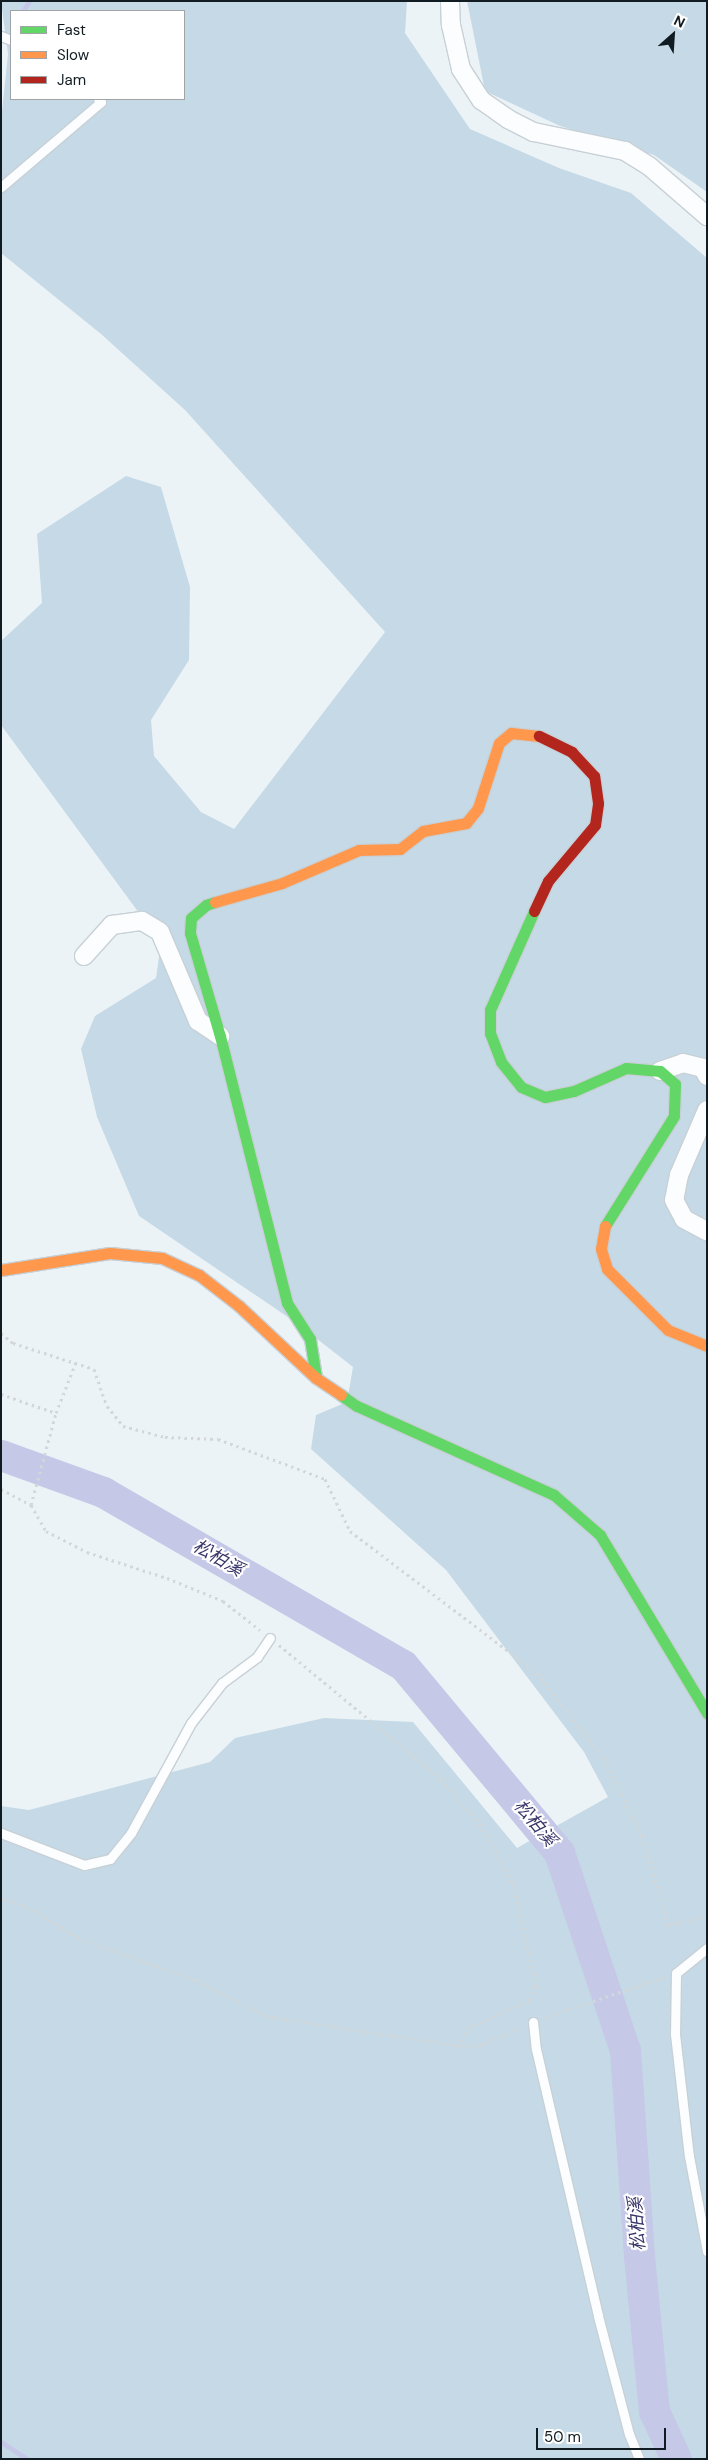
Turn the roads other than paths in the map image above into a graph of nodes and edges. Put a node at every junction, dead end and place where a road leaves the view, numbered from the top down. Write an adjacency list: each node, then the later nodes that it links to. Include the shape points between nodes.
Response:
1 (450, 1): 4 (street, via 451,26 460,69 481,100 534,132 625,151 649,166)
2 (99, 100): 3 (lane, via 101,102)
3 (1, 187)
4 (707, 216)
5 (84, 956): 6 (street, via 112,925 142,921 160,932 198,1021)
6 (220, 1036): 7 (street, via 190,933 191,918 206,905 282,883 360,850 400,849 423,831 466,823 478,808 499,743 511,732 539,736 572,752 594,776 598,803 595,825 548,881 490,1010 490,1033 501,1062 521,1088 545,1097 574,1091 626,1068); 13 (street, via 287,1303 310,1339)
7 (660, 1070): 8 (street, via 683,1063 703,1068); 12 (street, via 674,1084 674,1116 604,1228 600,1249 607,1269 668,1330)
8 (707, 1076)
9 (707, 1110): 10 (street, via 679,1175 674,1200 684,1219)
10 (707, 1231)
11 (1, 1270): 13 (street, via 110,1253 162,1258 206,1280)
12 (707, 1346)
13 (316, 1378): 15 (street, via 357,1406 554,1495 600,1535)
14 (270, 1638): 16 (lane, via 257,1657 222,1683 191,1723 131,1833 110,1860 84,1865)
15 (707, 1713)
16 (1, 1833)
17 (707, 1948): 19 (lane, via 676,1973 675,2034 689,2156)
18 (533, 2022): 20 (lane, via 536,2049 598,2316 629,2434)
19 (707, 2251)
20 (639, 2459)

